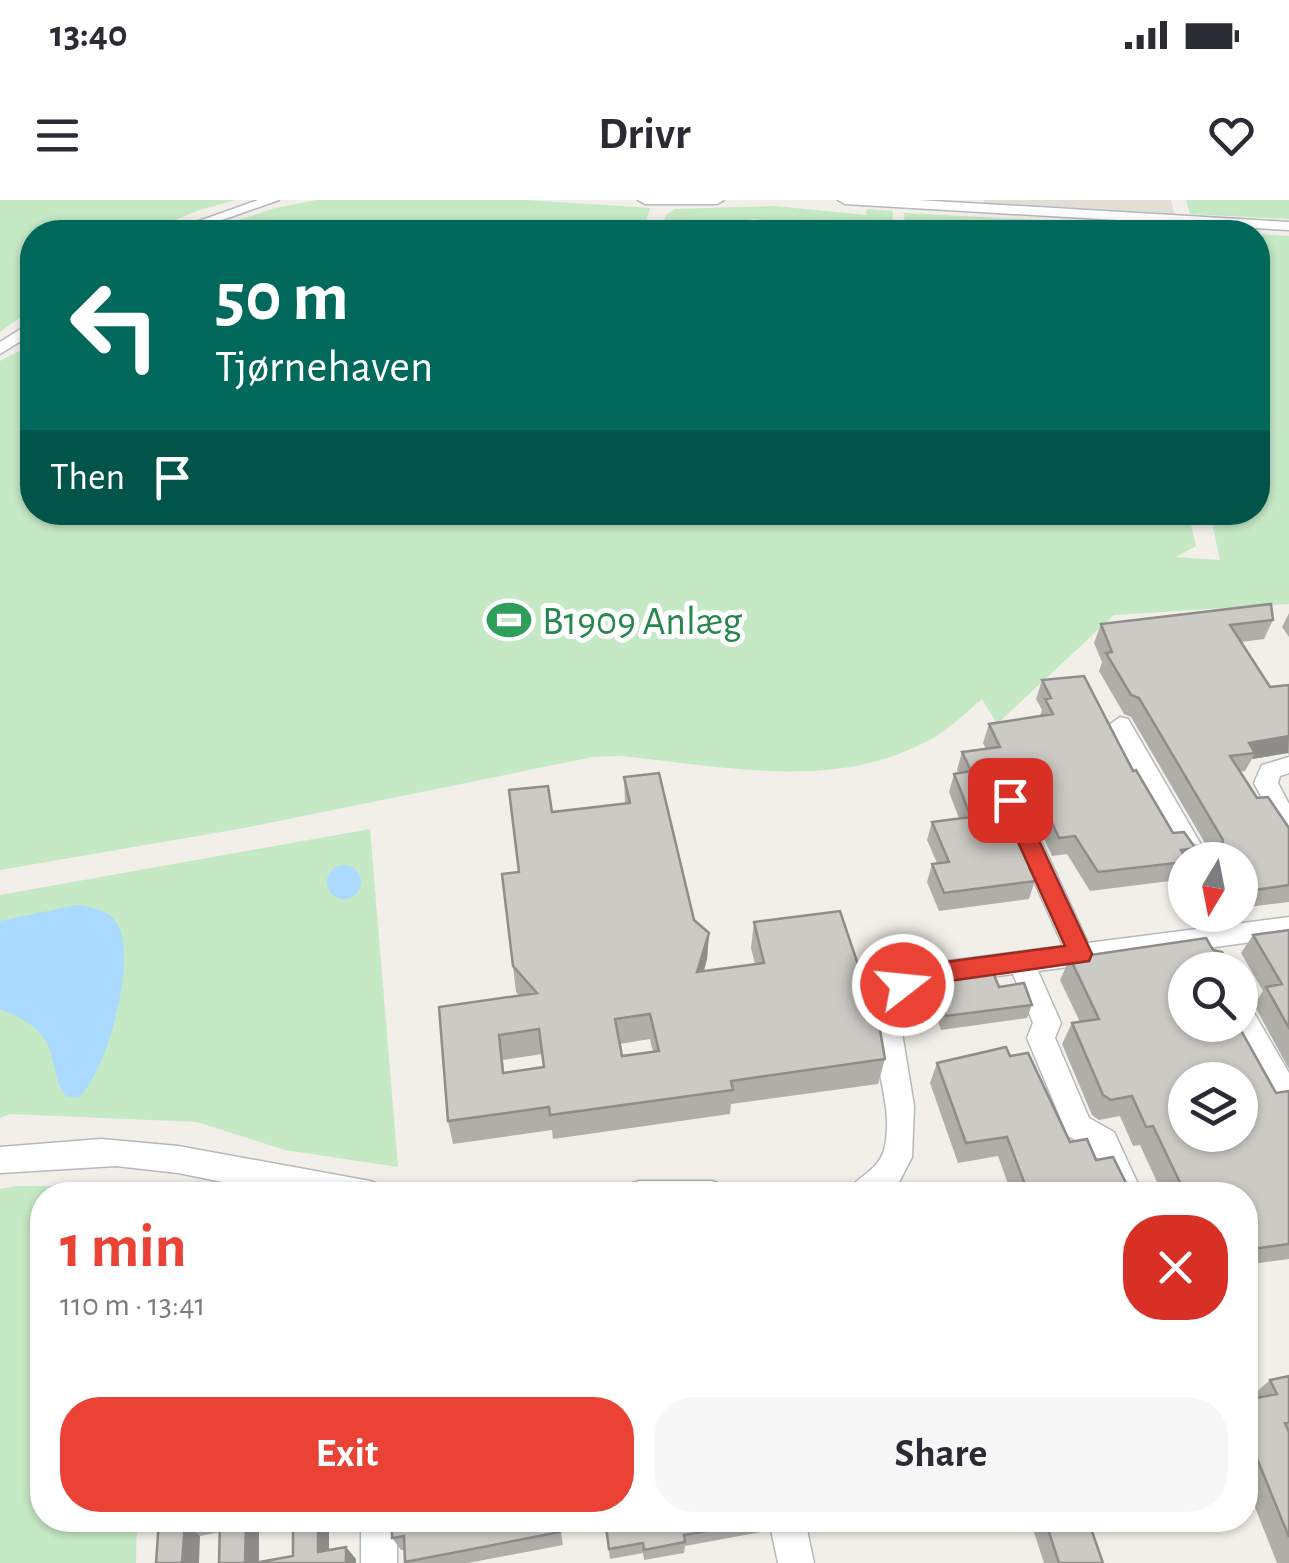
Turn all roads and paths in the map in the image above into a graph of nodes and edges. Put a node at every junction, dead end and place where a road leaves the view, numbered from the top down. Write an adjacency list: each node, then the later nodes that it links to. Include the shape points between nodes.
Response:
1 (272, 200): 7 (street)
2 (645, 200): 3 (street)
3 (717, 200)
4 (844, 200): 6 (street)
5 (1175, 200): 9 (street)
6 (974, 204): 8 (street)
7 (211, 220)
8 (1096, 220)
9 (1181, 220)
10 (1120, 724): 14 (street)
11 (1289, 765): 13 (street, via 1270,771 1266,783)
12 (1010, 800): 20 (street)
13 (1289, 826)
14 (1188, 842)
15 (1258, 925): 16 (street)
16 (1289, 927)
17 (1214, 932): 18 (street)
18 (1198, 938): 19 (street); 20 (street)
19 (1206, 952)
20 (1080, 954): 21 (street)
21 (1020, 962): 26 (street, via 916,976 890,1003 900,1142); 27 (street, via 1048,1024 1041,1038 1078,1127 1104,1141)
22 (1255, 1042): 23 (street, via 1275,1080)
23 (1289, 1085)
24 (0, 1160): 25 (street, via 119,1153)
25 (273, 1182)
26 (879, 1182)
27 (1122, 1182)
28 (379, 1532): 30 (street)
29 (790, 1532): 31 (street)
30 (380, 1563)
31 (796, 1563)

